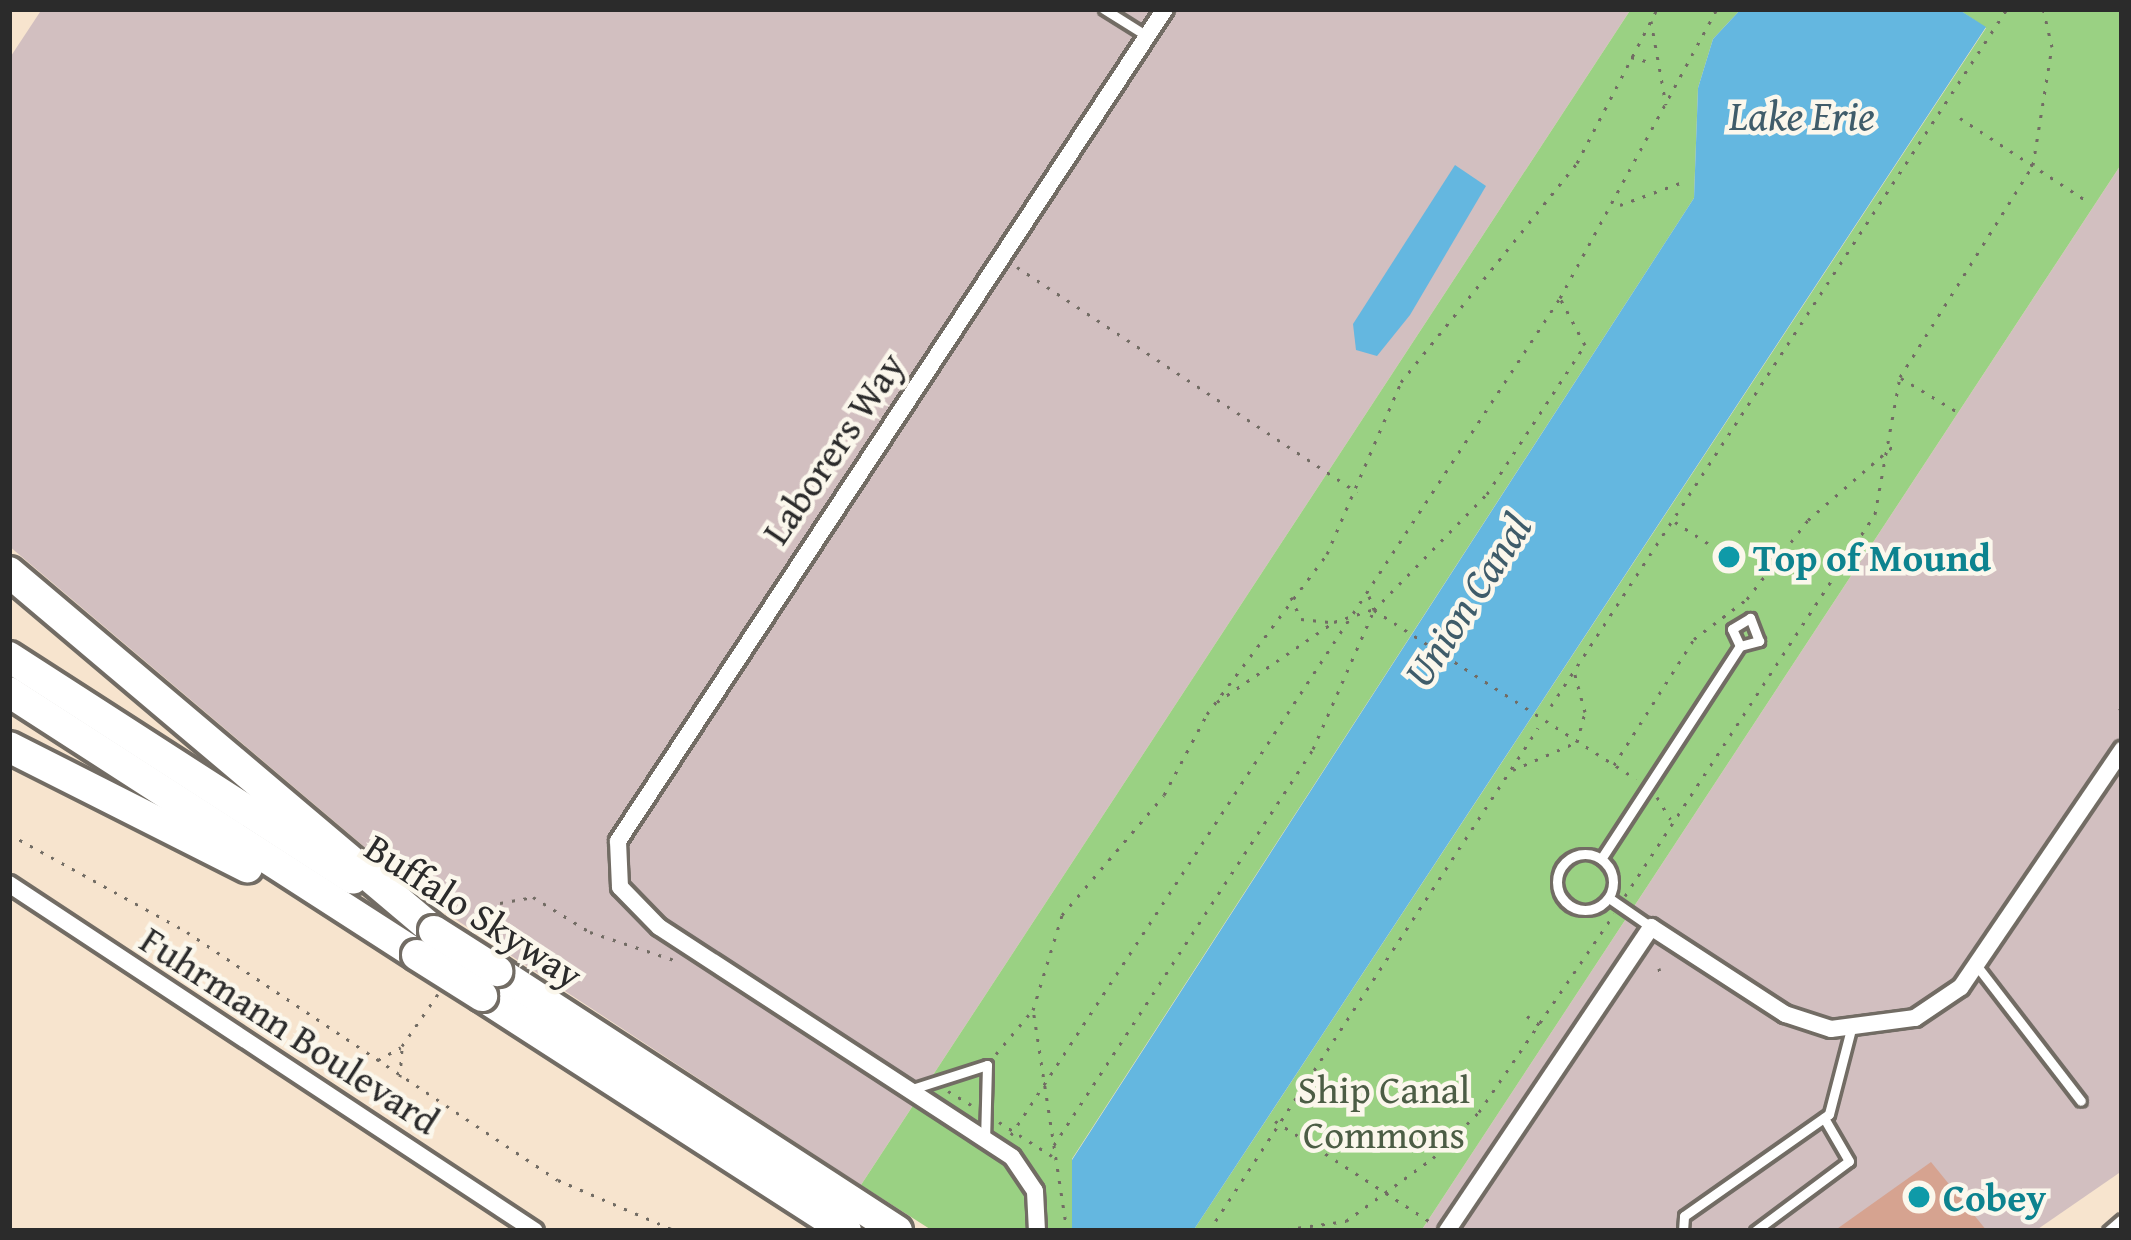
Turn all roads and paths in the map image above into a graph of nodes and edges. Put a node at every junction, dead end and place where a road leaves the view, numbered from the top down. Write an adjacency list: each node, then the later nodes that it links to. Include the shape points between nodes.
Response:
1 (1104, 9): 7 (lane)
2 (1165, 9): 7 (street, Laborers Way)
3 (1657, 9): 6 (path)
4 (1717, 9): 10 (path)
5 (2007, 9): 21 (path)
6 (1652, 20): 8 (path); 9 (path)
7 (1148, 36): 66 (street, Laborers Way, via 623,824 620,887 659,926)
8 (1631, 57): 9 (path); 20 (path, via 1577,164 1400,382)
9 (1651, 63): 10 (path)
10 (1667, 107): 14 (path)
11 (1960, 118): 13 (path)
12 (1680, 183): 14 (path)
13 (2087, 201)
14 (1618, 206): 16 (path)
15 (1017, 267): 20 (path)
16 (1560, 298): 24 (path); 26 (path, via 1585,345 1487,494)
17 (1900, 377): 18 (path)
18 (1956, 411)
19 (1894, 445): 39 (path, via 1808,520 1747,599 1694,639)
20 (1359, 494): 25 (path)
21 (1673, 520): 22 (path); 31 (path)
22 (1729, 557)
23 (9, 572): 51 (highway)
24 (1368, 592): 26 (path); 27 (path)
25 (1291, 593): 28 (path, via 1301,619); 33 (path)
26 (1374, 610): 27 (path); 36 (path); 73 (path, via 1312,749)
27 (1352, 616): 28 (path); 67 (path)
28 (1334, 622): 33 (path)
29 (1740, 646): 41 (lane)
30 (9, 656): 51 (highway, Buffalo Skyway)
31 (1574, 672): 34 (path); 36 (path, via 1585,712)
32 (9, 692): 51 (highway, Buffalo Skyway)
33 (1213, 705): 56 (path, via 1164,795 1062,915)
34 (1551, 706)
35 (1538, 728): 40 (path)
36 (1577, 742): 39 (path); 40 (path)
37 (9, 747): 51 (highway)
38 (2122, 750): 52 (street)
39 (1614, 765): 41 (path)
40 (1510, 771): 70 (path)
41 (1646, 788): 42 (path); 44 (lane)
42 (1671, 821)
43 (9, 834): 64 (path, via 188,932)
44 (1601, 859): 46 (lane); 47 (lane, via 1561,867 1558,893)
45 (9, 884): 77 (street, Fuhrmann Boulevard)
46 (1609, 898): 47 (lane); 49 (lane)
47 (1570, 907): 48 (lane)
48 (1562, 919)
49 (1651, 927): 59 (street, via 1785,1014); 85 (street)
50 (476, 939): 53 (path, via 500,903 533,897)
51 (426, 943): 55 (highway, Buffalo Skyway, bridge)
52 (1977, 965): 59 (street, via 1916,1018); 68 (lane)
53 (699, 974)
54 (451, 975): 62 (path)
55 (489, 984): 79 (highway, Buffalo Skyway); 80 (highway, Buffalo Skyway)
56 (1033, 1010): 60 (path); 61 (path)
57 (1527, 1016): 58 (path)
58 (1540, 1025)
59 (1851, 1029): 69 (lane)
60 (1018, 1030): 61 (path); 63 (path)
61 (1034, 1040): 67 (path)
62 (402, 1046): 64 (path); 65 (path)
63 (992, 1057)
64 (378, 1060): 65 (path)
65 (400, 1077): 78 (path, via 558,1180)
66 (909, 1090): 72 (street); 72 (lane, via 987,1065)
67 (1041, 1090): 71 (path); 73 (path)
68 (2080, 1101)
69 (1824, 1118): 86 (lane, via 1684,1216); 87 (lane, via 1849,1161)
70 (1275, 1121): 76 (path); 83 (path)
71 (1014, 1132)
72 (985, 1139): 81 (street, via 1029,1177)
73 (1053, 1147): 82 (path)
74 (2122, 1219): 88 (lane)
75 (1346, 1221): 84 (path)
76 (1429, 1221)
77 (535, 1231)
78 (676, 1231)
79 (846, 1231)
80 (897, 1231)
81 (1037, 1231)
82 (1067, 1231)
83 (1209, 1231)
84 (1346, 1231)
85 (1447, 1231)
86 (1683, 1231)
87 (1755, 1231)
88 (2108, 1231)

